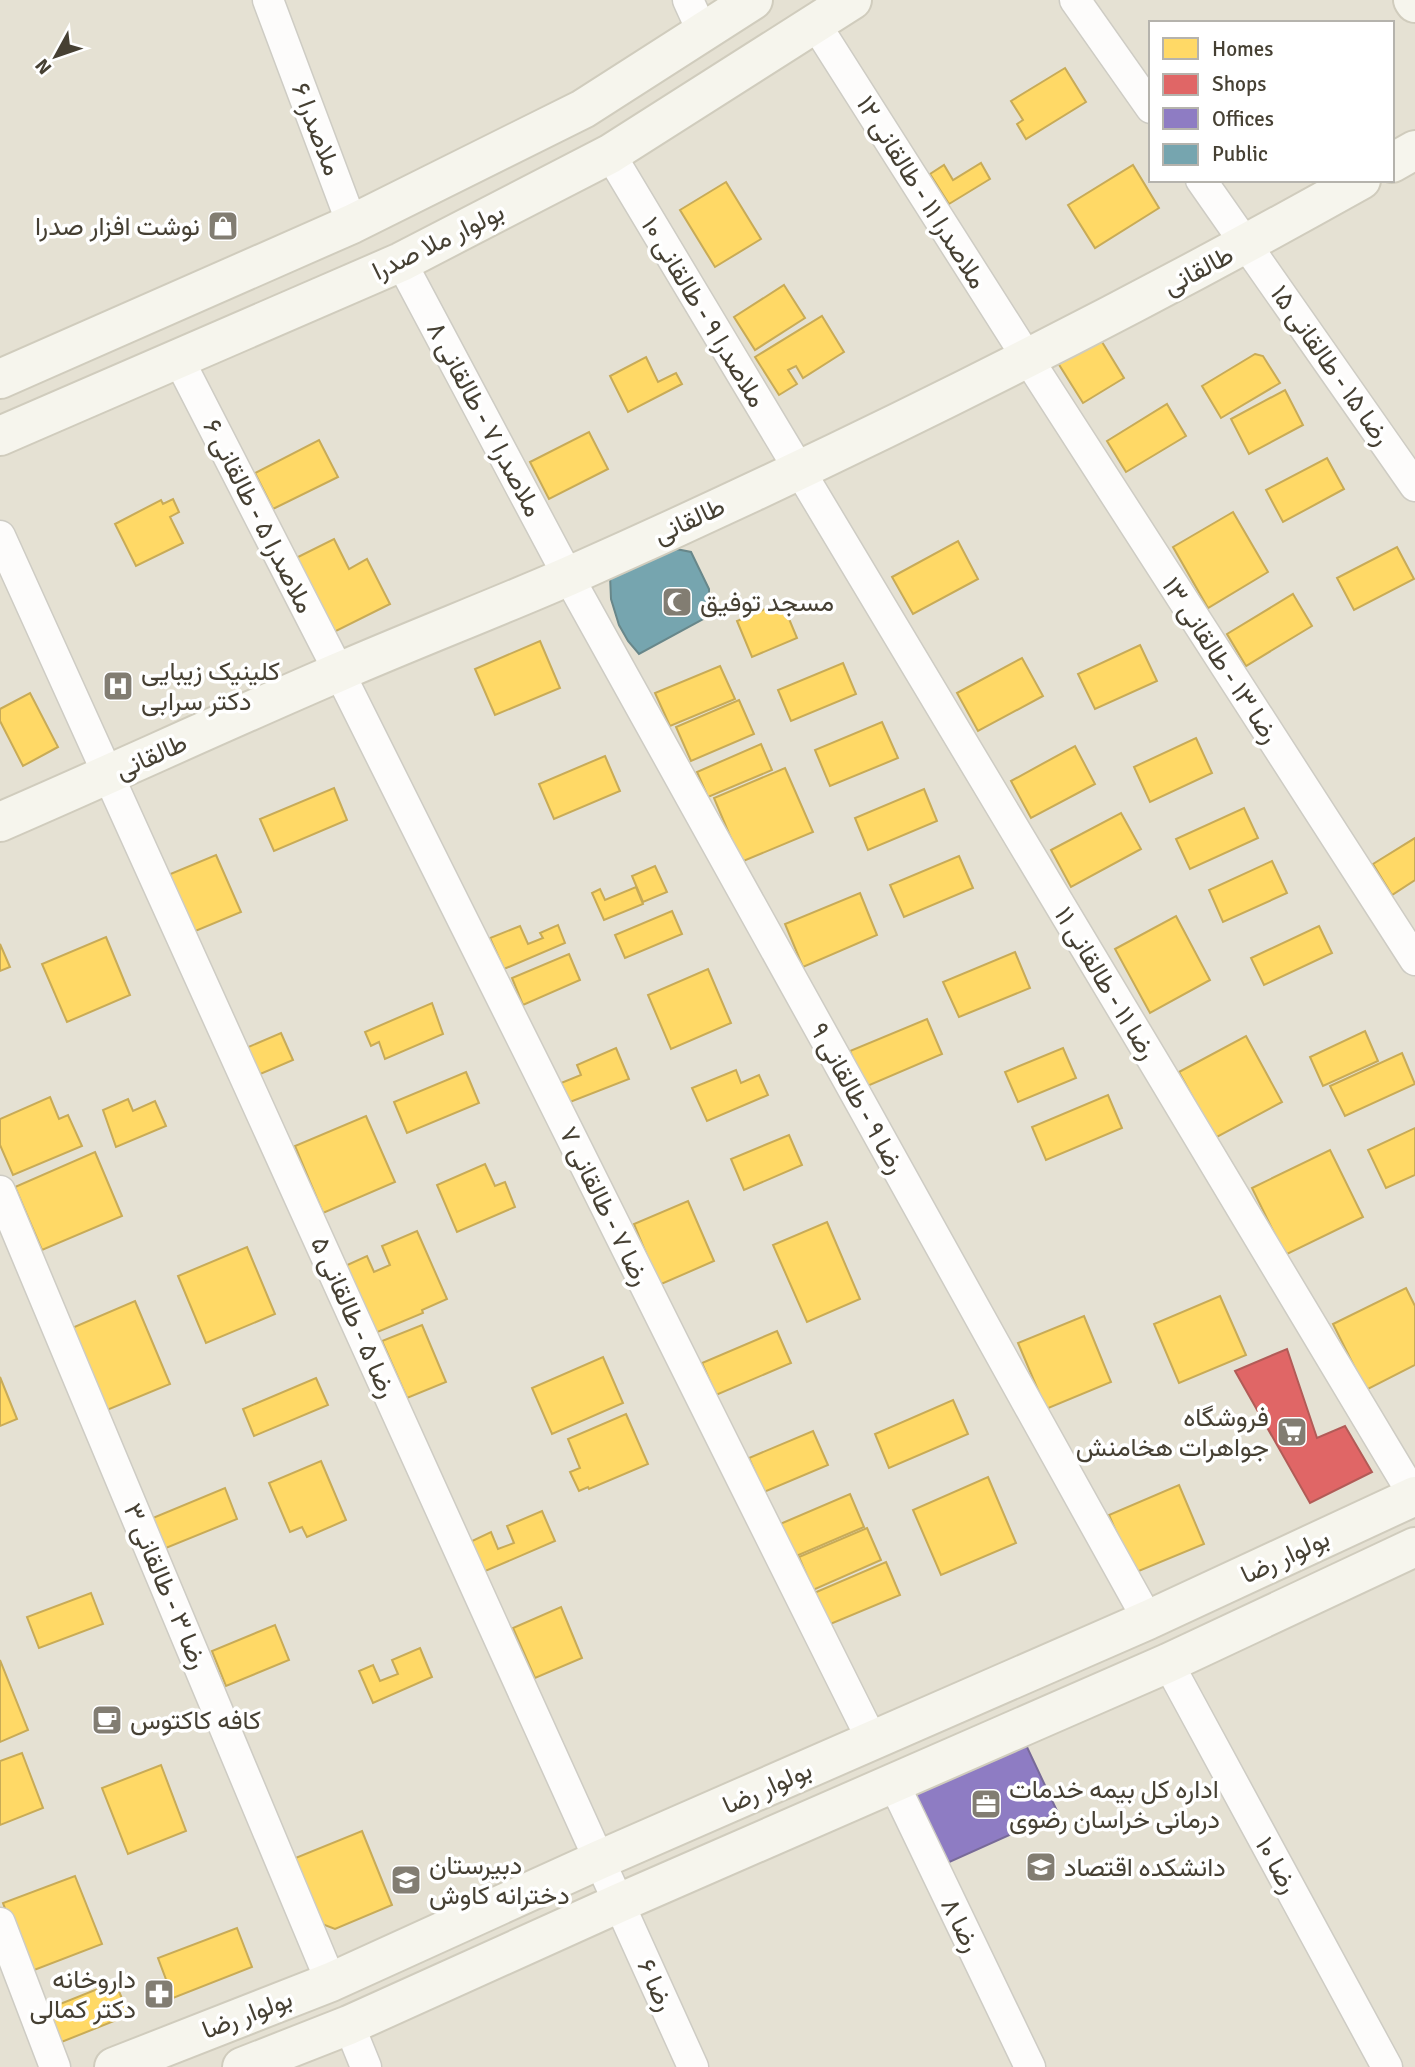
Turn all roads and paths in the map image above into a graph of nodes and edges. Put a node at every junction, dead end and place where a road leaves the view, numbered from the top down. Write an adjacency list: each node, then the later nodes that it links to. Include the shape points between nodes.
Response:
1 (268, 0): 13 (street, ملاصدرا ۶)
2 (753, 0): 5 (street, بولوار ملا صدرا)
3 (852, 0): 6 (street, بولوار ملا صدرا)
4 (1075, 0): 7 (street)
5 (695, 17): 13 (street, بولوار ملا صدرا, via 583,109)
6 (816, 24): 9 (street, بولوار ملا صدرا); 16 (street, ملاصدرا ۱۱ - طالقانی ۱۲)
7 (1149, 105)
8 (1415, 150): 10 (street)
9 (610, 154): 15 (street, بولوار ملا صدرا); 20 (street, ملاصدرا ۹ - طالقانی ۱۰)
10 (1394, 162)
11 (1202, 182): 14 (street, رضا ۱۵ - طالقانی ۱۵)
12 (1357, 182): 14 (street, طالقانی)
13 (352, 224): 18 (street, بولوار ملا صدرا)
14 (1246, 244): 16 (street, طالقانی); 21 (street, رضا ۱۵ - طالقانی ۱۵)
15 (401, 262): 17 (street, بولوار ملا صدرا); 23 (street, ملاصدرا ۷ - طالقانی ۸)
16 (1028, 359): 20 (street, طالقانی); 27 (street, رضا ۱۳ - طالقانی ۱۳)
17 (179, 360): 19 (street, بولوار ملا صدرا); 24 (street, ملاصدرا ۵ - طالقانی ۶)
18 (0, 379)
19 (0, 436)
20 (797, 469): 23 (street, طالقانی); 29 (street, رضا ۱۱ - طالقانی ۱۱)
21 (1415, 486)
22 (0, 536): 25 (street, رضا ۵ - طالقانی ۵)
23 (568, 576): 24 (street, طالقانی); 31 (street, رضا ۹ - طالقانی ۹)
24 (339, 672): 25 (street, طالقانی); 33 (street, رضا ۷ - طالقانی ۷)
25 (108, 775): 26 (street, طالقانی); 35 (street, رضا ۵ - طالقانی ۵)
26 (0, 822)
27 (1415, 960)
28 (0, 1191): 38 (street, رضا ۳ - طالقانی ۳)
29 (1414, 1496): 31 (street, بولوار رضا)
30 (1415, 1547): 32 (street, بولوار رضا)
31 (1148, 1620): 32 (street); 33 (street, بولوار رضا)
32 (1168, 1663): 34 (street, بولوار رضا); 46 (street, رضا ۱۰)
33 (872, 1740): 35 (street, بولوار رضا)
34 (892, 1782): 36 (street, بولوار رضا); 45 (street, رضا ۸)
35 (599, 1860): 36 (street, رضا ۵ - طالقانی ۵); 38 (street, بولوار رضا)
36 (619, 1903): 39 (street, بولوار رضا); 44 (street, رضا ۶)
37 (0, 1923): 40 (street)
38 (331, 1982): 41 (street, بولوار رضا)
39 (349, 2025): 42 (street, بولوار رضا); 43 (street)
40 (55, 2067)
41 (114, 2067)
42 (242, 2067)
43 (366, 2067)
44 (693, 2067)
45 (1030, 2067)
46 (1387, 2067)

